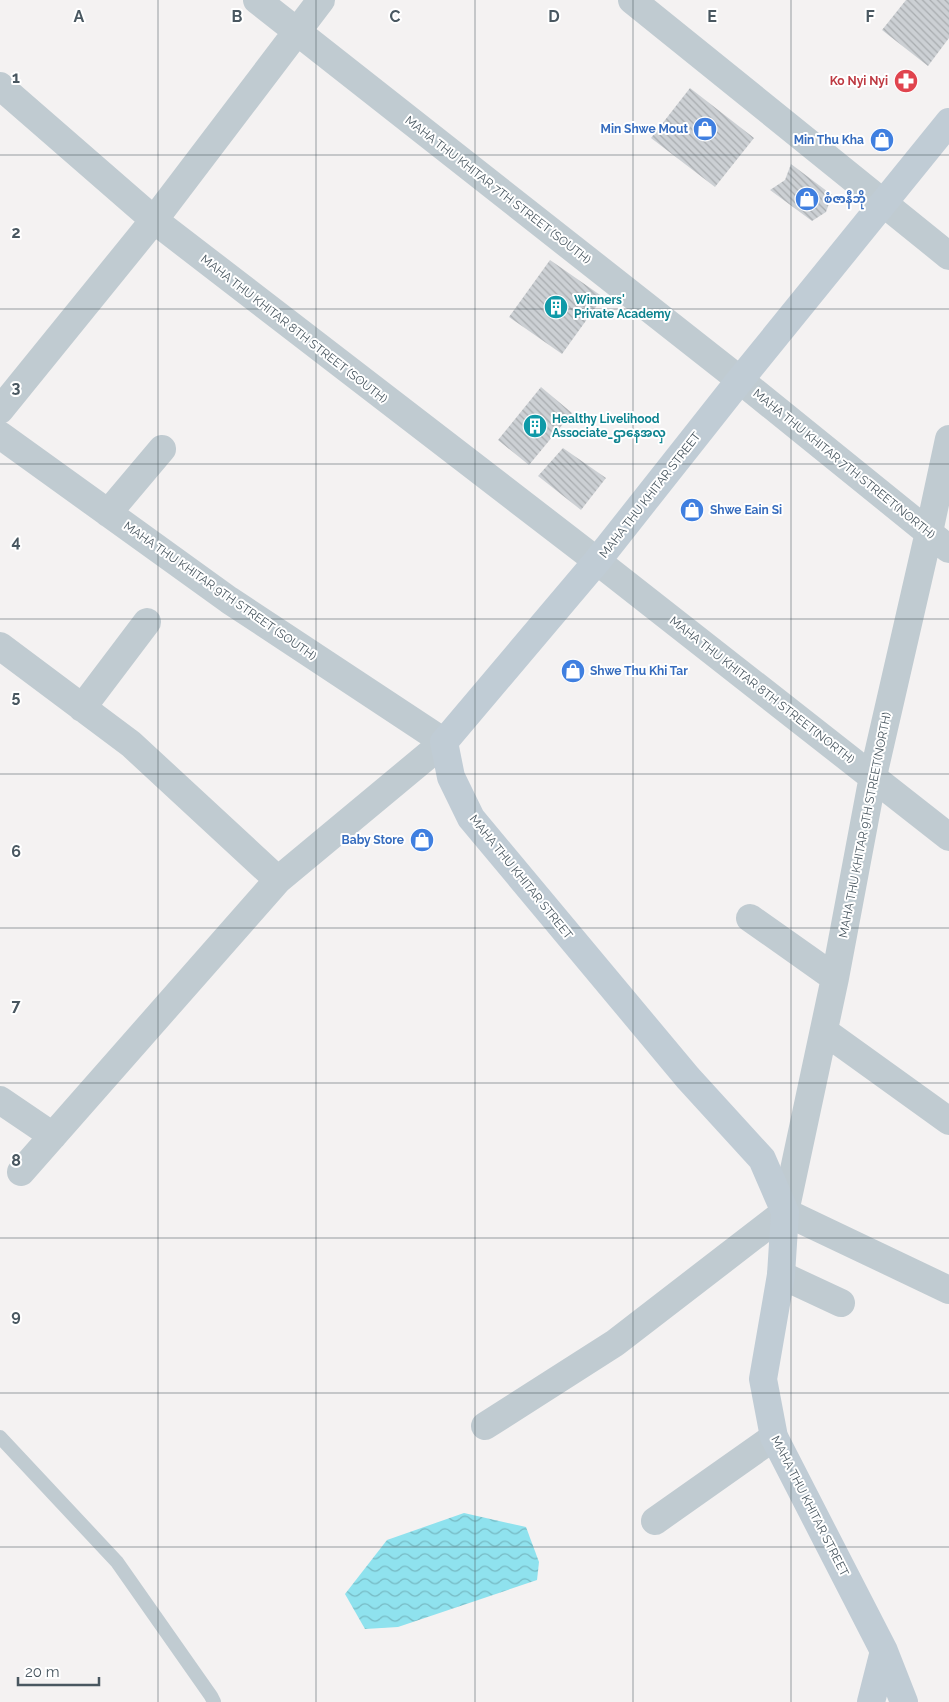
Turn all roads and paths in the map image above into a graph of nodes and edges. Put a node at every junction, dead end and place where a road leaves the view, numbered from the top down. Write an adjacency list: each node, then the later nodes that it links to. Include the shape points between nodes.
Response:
1 (257, 0): 4 (street, MAHA THU KHITAR 7TH STREET (SOUTH))
2 (321, 0): 4 (street)
3 (632, 0): 7 (street)
4 (296, 32): 8 (street); 10 (street, MAHA THU KHITAR 7TH STREET (SOUTH))
5 (0, 86): 8 (street, MAHA THU KHITAR 8TH STREET (SOUTH))
6 (949, 122): 7 (street, MAHA THU KHITAR STREET)
7 (884, 203): 9 (street); 10 (street, MAHA THU KHITAR STREET)
8 (154, 220): 11 (street); 17 (street, MAHA THU KHITAR 8TH STREET (SOUTH))
9 (949, 256)
10 (740, 380): 16 (street, MAHA THU KHITAR 7TH STREET(NORTH)); 17 (street, MAHA THU KHITAR STREET)
11 (0, 410)
12 (0, 435): 15 (street, MAHA THU KHITAR 9TH STREET (SOUTH))
13 (949, 439): 16 (street, MAHA THU KHITAR 9TH STREET(NORTH))
14 (162, 449): 15 (street)
15 (108, 513): 21 (street, MAHA THU KHITAR 9TH STREET (SOUTH), via 230,600)
16 (939, 541): 22 (street, MAHA THU KHITAR 9TH STREET(NORTH))
17 (597, 561): 21 (street, MAHA THU KHITAR STREET); 22 (street, MAHA THU KHITAR 8TH STREET(NORTH))
18 (147, 622): 20 (street)
19 (0, 646): 20 (street)
20 (82, 708): 24 (street, via 131,744)
21 (444, 742): 24 (street); 32 (street, MAHA THU KHITAR STREET, via 450,777 471,818 688,1078 762,1159)
22 (873, 776): 23 (street, MAHA THU KHITAR 8TH STREET(NORTH)); 26 (street, MAHA THU KHITAR 9TH STREET(NORTH))
23 (949, 837)
24 (278, 880): 30 (street)
25 (750, 918): 26 (street)
26 (835, 978): 27 (street, MAHA THU KHITAR 9TH STREET(NORTH))
27 (824, 1031): 29 (street); 32 (street, MAHA THU KHITAR 9TH STREET(NORTH))
28 (0, 1100): 30 (street)
29 (949, 1121)
30 (53, 1136): 31 (street)
31 (21, 1172)
32 (785, 1212): 33 (street, MAHA THU KHITAR STREET); 34 (street); 36 (street, via 615,1343)
33 (781, 1275): 35 (street); 38 (street, MAHA THU KHITAR STREET, via 763,1379)
34 (949, 1290)
35 (842, 1304)
36 (485, 1426)
37 (0, 1436): 42 (lane, via 118,1562)
38 (774, 1437): 39 (street); 40 (street, MAHA THU KHITAR STREET)
39 (655, 1522)
40 (884, 1651): 41 (street, MAHA THU KHITAR STREET); 43 (street)
41 (905, 1700)
42 (214, 1702)
43 (871, 1702)

